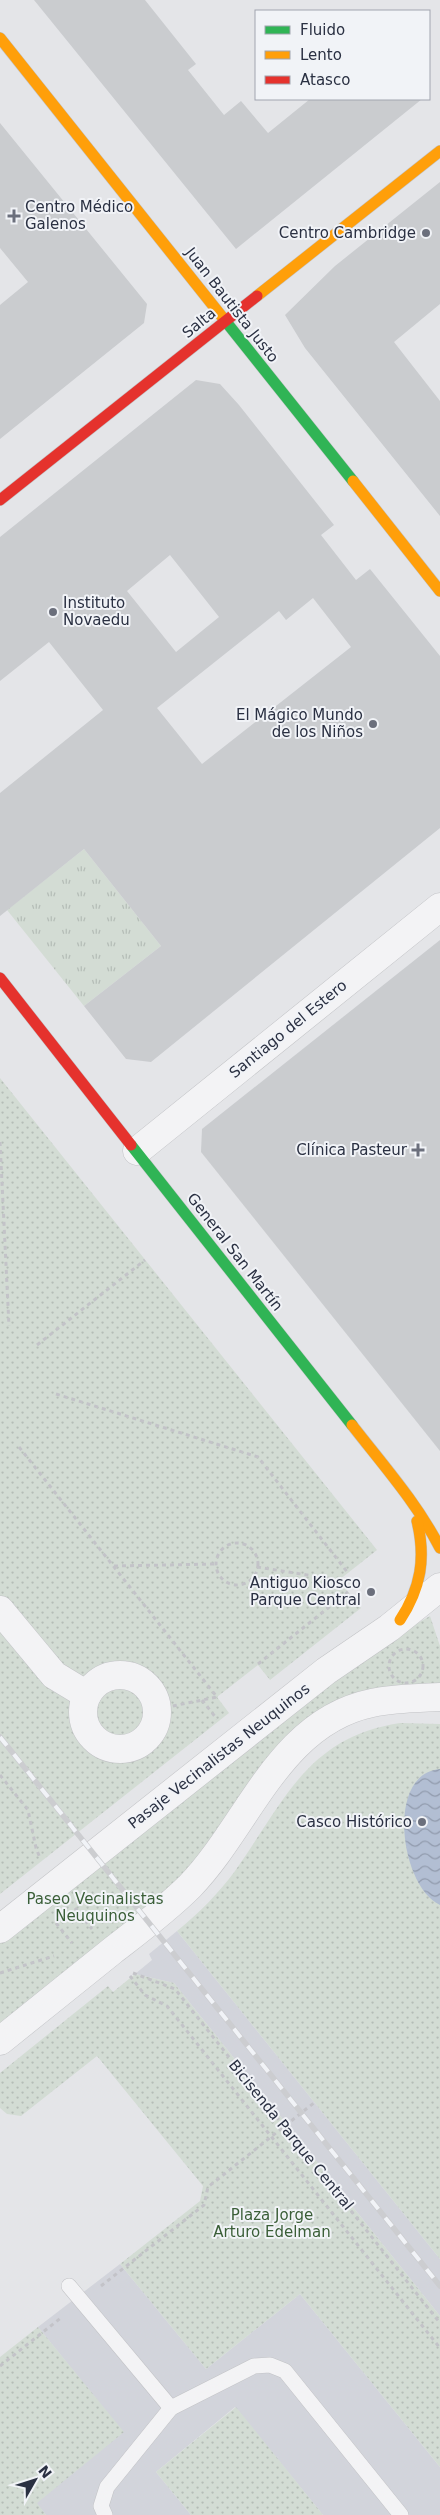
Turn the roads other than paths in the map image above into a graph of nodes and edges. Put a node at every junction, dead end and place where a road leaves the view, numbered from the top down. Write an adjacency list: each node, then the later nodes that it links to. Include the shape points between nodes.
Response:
1 (0, 38): 3 (street, Juan Bautista Justo)
2 (440, 151): 3 (street, Salta)
3 (226, 322): 4 (street, Salta); 5 (street, Juan Bautista Justo)
4 (0, 500)
5 (440, 591)
6 (440, 908): 8 (street, Santiago del Estero)
7 (0, 978): 8 (street, General San Martín)
8 (137, 1151): 9 (street, General San Martín)
9 (405, 1492): 10 (street, General San Martín); 13 (street, via 419,1527 424,1555 417,1590)
10 (440, 1548)
11 (440, 1586): 13 (street, Pasaje Vecinalistas Neuquinos)
12 (0, 1610): 14 (street, via 54,1675)
13 (400, 1620): 16 (street, Pasaje Vecinalistas Neuquinos, via 341,1660)
14 (87, 1695): 14 (street, via 83,1714 85,1724 96,1740 114,1749 123,1750 142,1743 154,1728 158,1709 151,1691 137,1678 118,1674 100,1681)
15 (440, 1697): 17 (street, via 363,1705 336,1717 302,1740 273,1772 215,1856 189,1887)
16 (0, 1929)
17 (0, 2041)
18 (69, 2286): 19 (lane)
19 (171, 2408): 20 (lane, via 107,2487 101,2506); 21 (lane, via 254,2366 270,2365 285,2371)
20 (105, 2515)
21 (401, 2515)

